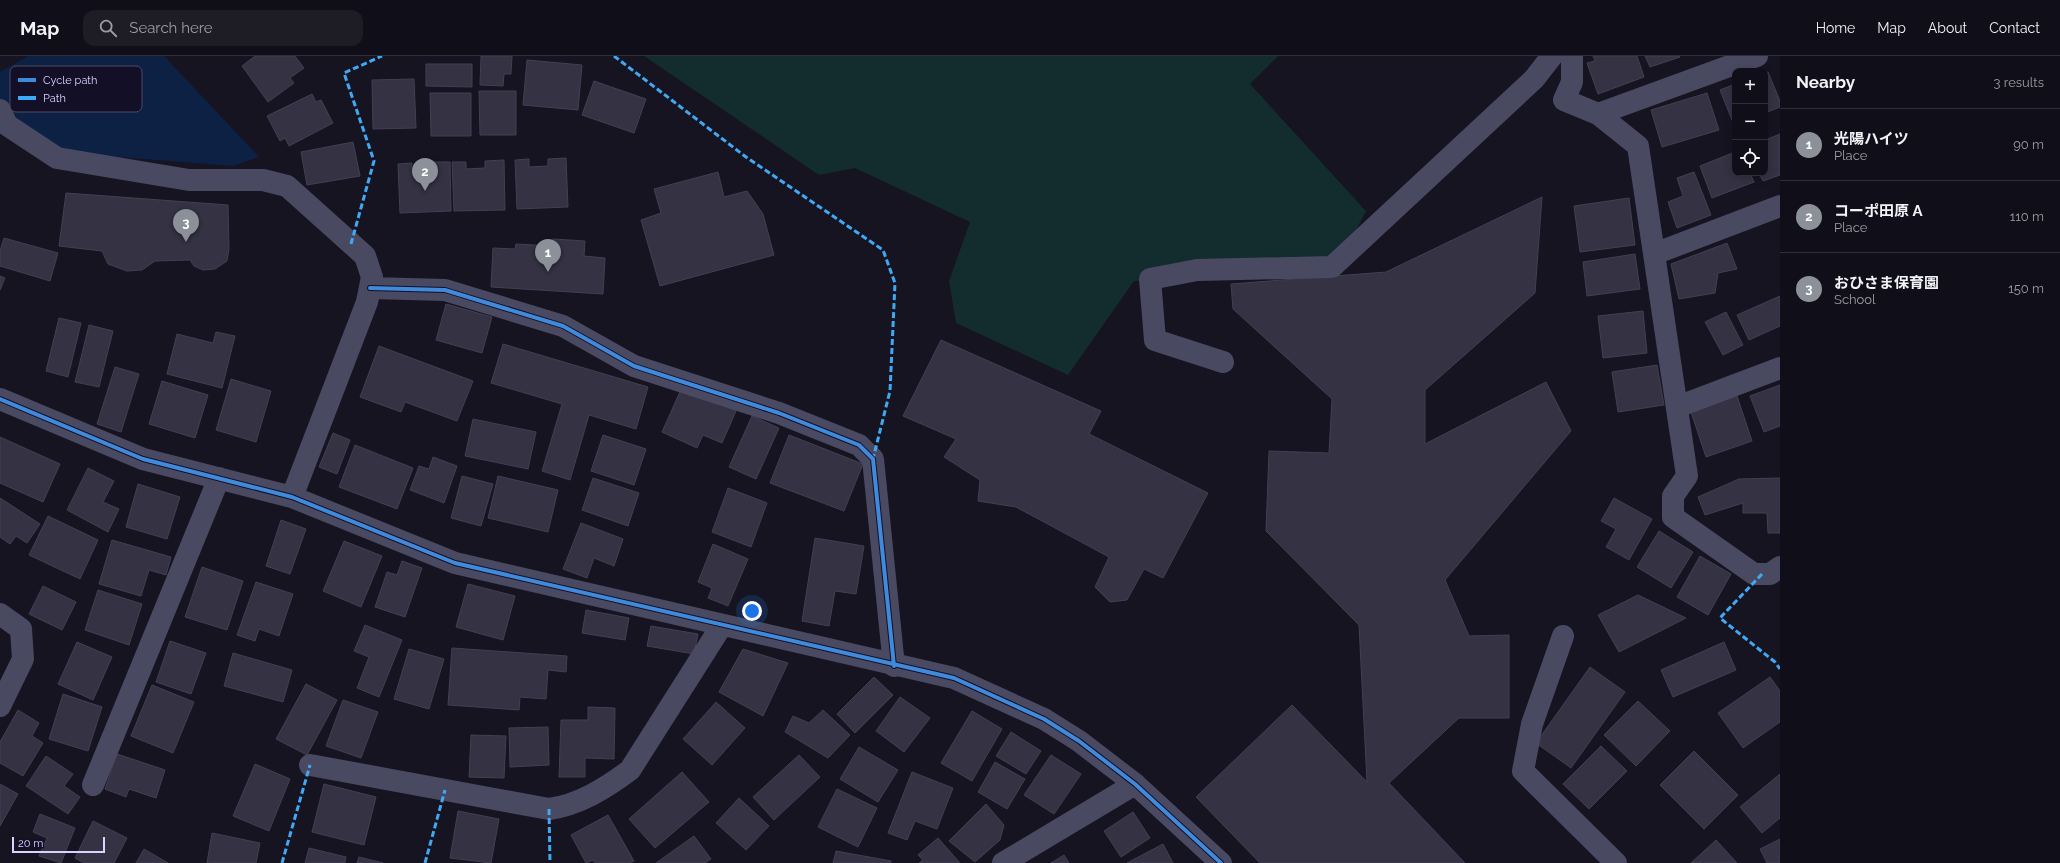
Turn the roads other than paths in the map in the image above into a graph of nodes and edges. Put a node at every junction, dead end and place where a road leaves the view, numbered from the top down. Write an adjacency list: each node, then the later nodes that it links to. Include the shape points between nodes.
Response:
1 (1552, 56): 9 (street, via 1534,79 1332,267 1196,270 1150,279 1155,340)
2 (1572, 56): 5 (street, via 1572,82 1564,100)
3 (1757, 56): 5 (street)
4 (0, 110): 8 (street, via 8,125 57,158 189,180 263,180 287,186 365,256 372,277)
5 (1598, 114): 7 (street, via 1638,146)
6 (1780, 206): 7 (street)
7 (1654, 254): 12 (street)
8 (370, 288): 14 (street, via 367,302); 19 (street, via 445,290 563,326 634,366 779,413 859,445 873,460)
9 (1223, 362)
10 (1780, 368): 12 (street)
11 (0, 399): 13 (street, via 143,460)
12 (1677, 407): 15 (street, via 1687,476 1673,496 1673,517 1754,574 1770,574)
13 (219, 478): 14 (street); 23 (street)
14 (292, 497): 17 (street, via 455,563)
15 (1780, 567)
16 (0, 614): 20 (street, via 21,630 23,659)
17 (722, 625): 19 (street); 21 (street, via 630,770 608,786 566,807 549,809)
18 (1563, 636): 26 (street, via 1532,724 1523,771)
19 (894, 666): 22 (street, via 954,678 1044,719 1079,741)
20 (0, 706)
21 (310, 765)
22 (1135, 784): 24 (street); 25 (street)
23 (93, 785)
24 (1003, 863)
25 (1221, 863)
26 (1616, 863)

